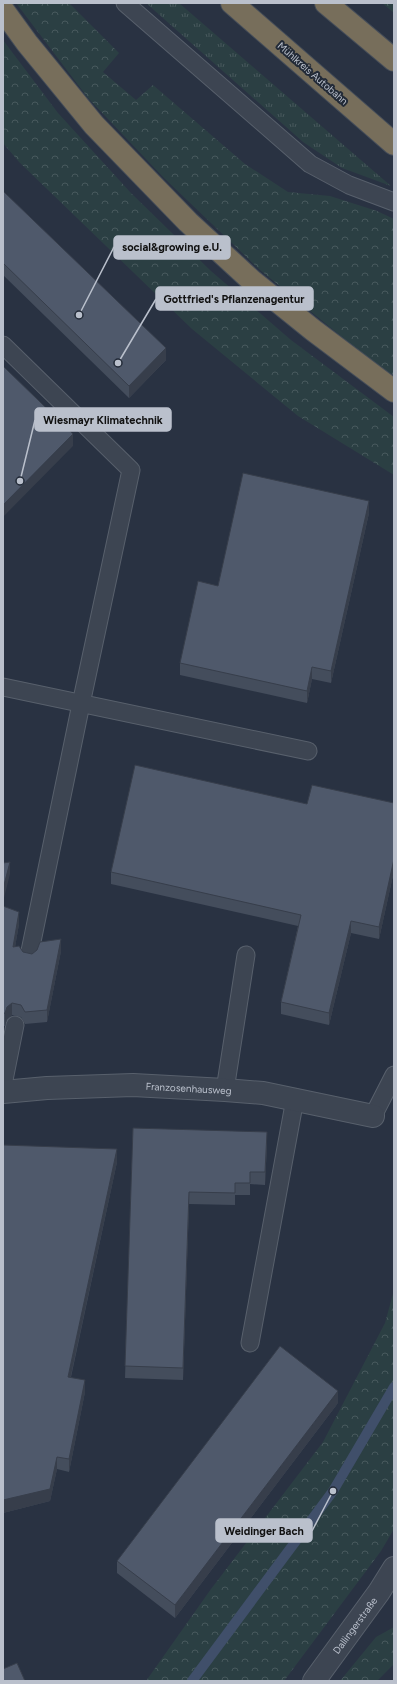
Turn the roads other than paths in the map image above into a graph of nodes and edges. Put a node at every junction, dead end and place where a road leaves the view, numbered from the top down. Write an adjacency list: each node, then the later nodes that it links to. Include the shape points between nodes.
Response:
1 (125, 3): 7 (lane, via 310,164 349,185)
2 (232, 3): 6 (highway, Mühlkreis Autobahn)
3 (326, 3): 5 (highway)
4 (3, 10): 9 (highway, via 94,126 188,222 257,285)
5 (394, 60)
6 (394, 144)
7 (394, 202)
8 (3, 345): 11 (lane, via 131,470)
9 (394, 391)
10 (3, 687): 11 (lane)
11 (81, 704): 12 (lane); 14 (lane)
12 (308, 751)
13 (246, 955): 18 (lane)
14 (29, 956)
15 (15, 1025): 17 (lane)
16 (394, 1075): 21 (lane)
17 (3, 1085)
18 (225, 1090): 19 (street, Franzosenhausweg, via 133,1085); 20 (street, Franzosenhausweg)
19 (3, 1092)
20 (295, 1099): 21 (street, Franzosenhausweg); 22 (lane)
21 (373, 1116)
22 (250, 1343)
23 (394, 1568): 24 (street, Dallingerstraße)
24 (314, 1681)

